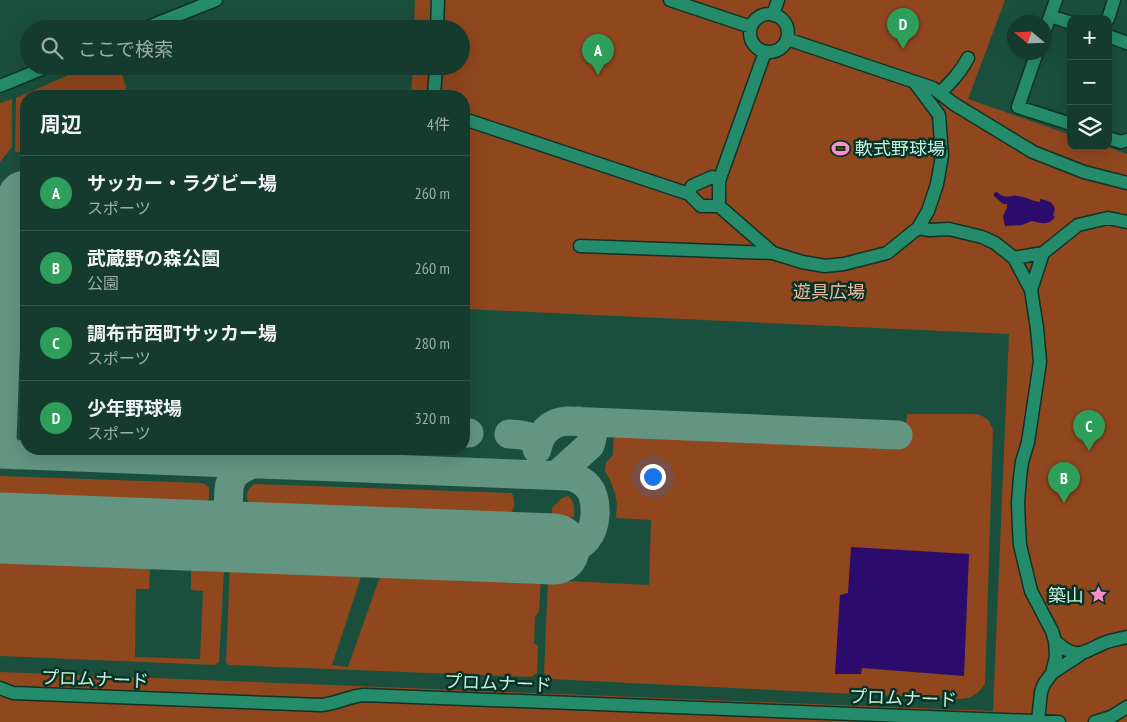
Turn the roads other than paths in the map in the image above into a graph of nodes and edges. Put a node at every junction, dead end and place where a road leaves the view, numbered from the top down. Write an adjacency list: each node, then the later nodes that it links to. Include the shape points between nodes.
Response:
1 (216, 0): 11 (street)
2 (438, 0): 12 (street)
3 (670, 0): 14 (street)
4 (778, 0): 7 (street)
5 (1056, 0): 8 (street)
6 (1114, 0): 9 (street)
7 (773, 15): 14 (street, via 757,18); 16 (street, via 784,21)
8 (1051, 15)
9 (1109, 15)
10 (1052, 16): 13 (street)
11 (166, 20)
12 (437, 20)
13 (1067, 22)
14 (751, 27): 18 (street, via 751,40)
15 (1112, 37): 17 (street)
16 (787, 39): 18 (street, via 778,49); 23 (street)
17 (1127, 43)
18 (765, 52): 33 (street)
19 (968, 58): 26 (street, via 962,70)
20 (1035, 60): 30 (street, via 1018,107)
21 (27, 75): 24 (street)
22 (435, 75): 25 (street)
23 (915, 83): 26 (street); 28 (street)
24 (0, 86)
25 (434, 90)
26 (940, 93): 27 (street)
27 (954, 104): 28 (street); 34 (street, via 1033,152 1084,172)
28 (939, 115): 38 (street, via 942,156 937,184)
29 (470, 121): 35 (street)
30 (1067, 122)
31 (1112, 139): 32 (street)
32 (1127, 140)
33 (720, 181): 35 (street, via 712,177 692,186); 36 (street)
34 (1127, 183)
35 (689, 194): 36 (street, via 701,206)
36 (719, 206): 40 (street)
37 (1127, 222): 41 (street, via 1108,218 1078,225)
38 (918, 228): 40 (street, via 887,253 844,264 825,266); 42 (street, via 948,229 982,237)
39 (580, 246): 40 (street)
40 (772, 253)
41 (1043, 253): 42 (street); 43 (street)
42 (1014, 258): 43 (street)
43 (1031, 290): 45 (street, via 1040,362 1020,477 1020,545 1031,591)
44 (1127, 637): 46 (street)
45 (1055, 642): 46 (street, via 1066,650); 47 (street)
46 (1081, 654): 47 (street)
47 (1052, 673): 50 (street, via 1041,692)
48 (0, 688): 50 (street, プロムナード, via 13,693 321,705 364,695)
49 (1127, 707): 52 (street)
50 (1038, 721): 51 (street, プロムナード)
51 (1059, 722)
52 (1095, 722)

